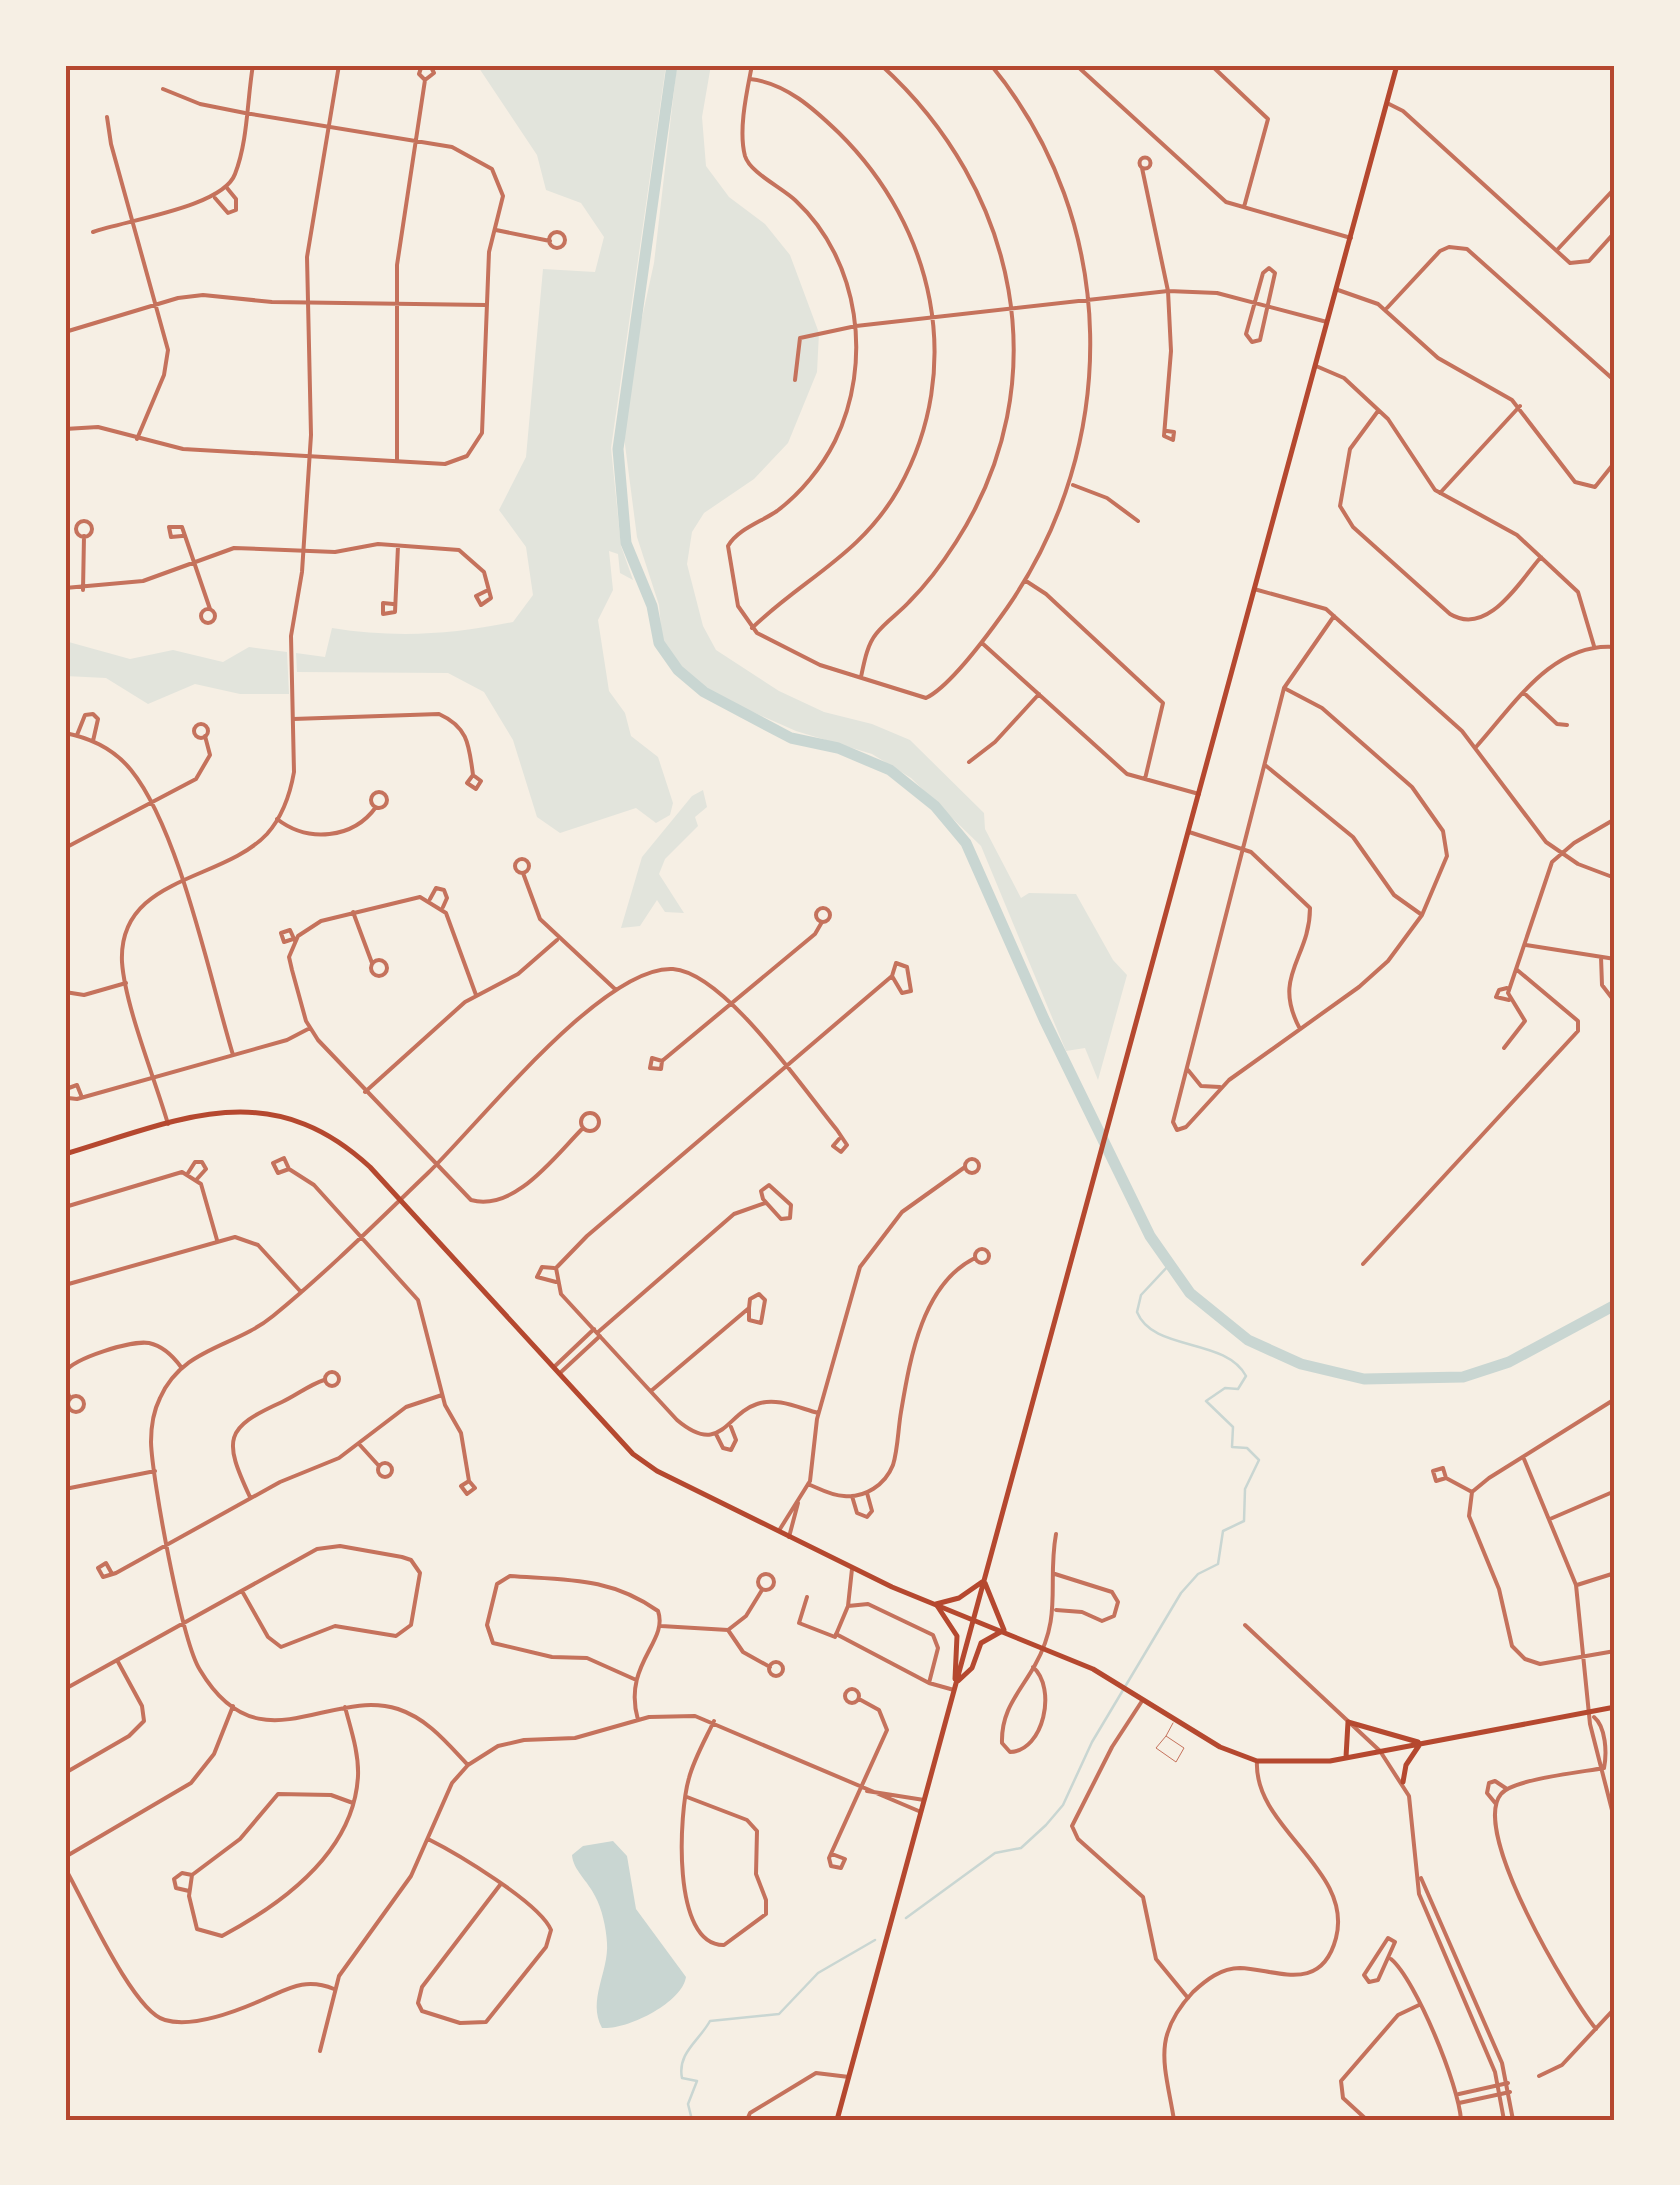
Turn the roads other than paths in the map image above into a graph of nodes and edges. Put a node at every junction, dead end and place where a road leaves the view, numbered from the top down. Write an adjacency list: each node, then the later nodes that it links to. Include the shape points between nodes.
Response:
1 (253, 65): 15 (street)
2 (339, 65): 17 (street)
3 (422, 65): 12 (street, via 418,74)
4 (430, 65): 12 (street, via 433,76)
5 (752, 65): 11 (street)
6 (881, 65): 39 (street, via 925,109 967,168 996,234)
7 (991, 65): 33 (street, via 1059,178)
8 (1211, 65): 23 (street, via 1268,119)
9 (1397, 65): 14 (main road)
10 (1080, 66): 23 (street, via 1219,196)
11 (750, 78): 42 (street, via 804,102 870,166 909,229); 44 (street, via 748,162 800,205 827,240)
12 (425, 80): 18 (street)
13 (164, 89): 15 (street)
14 (1387, 103): 28 (main road); 30 (street)
15 (244, 113): 17 (street); 20 (street, via 238,164)
16 (108, 117): 24 (street)
17 (329, 126): 18 (street); 34 (street, via 306,257)
18 (416, 141): 25 (street, via 452,147 492,169 503,196); 38 (street, via 398,247)
19 (1142, 168): 32 (street)
20 (227, 188): 22 (street); 22 (street, via 238,204 232,213)
21 (1615, 188): 30 (street)
22 (214, 198): 24 (street)
23 (1244, 209): 28 (street)
24 (133, 218): 26 (street); 36 (street)
25 (494, 230): 29 (street); 37 (street)
26 (93, 232)
27 (1615, 232): 30 (street, via 1581,265)
28 (1351, 238): 31 (main road)
29 (550, 241)
30 (1557, 251)
31 (1338, 290): 41 (street); 43 (main road)
32 (1168, 292): 33 (street); 35 (street, via 1217,293); 52 (street)
33 (1090, 300): 39 (street); 57 (street, via 1089,400)
34 (307, 303): 36 (street, via 204,295); 38 (street); 54 (street)
35 (1254, 303): 40 (street); 40 (street, via 1269,268 1277,277); 40 (street, via 1246,334 1252,342 1260,340)
36 (159, 304): 45 (street); 53 (street, via 167,363)
37 (486, 305): 38 (street); 55 (street, via 484,422 474,451 452,463)
38 (396, 306): 55 (street)
39 (1011, 308): 42 (street); 78 (street, via 1011,398 985,489 937,571 874,635)
40 (1270, 308): 43 (street)
41 (1386, 310): 48 (street, via 1440,251 1467,248); 49 (street, via 1438,358)
42 (934, 318): 44 (street); 74 (street, via 930,400 900,486 855,546)
43 (1327, 322): 46 (main road)
44 (856, 326): 47 (street, via 800,338); 74 (street, via 854,380 828,453 790,500 728,546 738,606)
45 (65, 332)
46 (1316, 366): 50 (street, via 1344,378); 68 (main road)
47 (795, 380)
48 (1615, 381)
49 (1520, 406): 56 (street, via 1565,472 1587,488 1600,483); 58 (street)
50 (1378, 410): 58 (street); 64 (street, via 1354,442 1339,490 1353,527 1450,614 1468,621 1489,615)
51 (65, 429): 53 (street, via 98,427)
52 (1166, 430)
53 (137, 438): 54 (street, via 183,449)
54 (309, 457): 55 (street); 63 (street)
55 (397, 460)
56 (1615, 462)
57 (1071, 484): 59 (street, via 1108,498); 66 (street)
58 (1440, 493): 64 (street, via 1517,534)
59 (1138, 521)
60 (84, 536): 69 (street)
61 (182, 536): 65 (street)
62 (398, 546): 63 (street); 70 (street, via 470,555 484,572); 71 (street)
63 (303, 550): 65 (street, via 234,548); 82 (street, via 291,636)
64 (1542, 558): 76 (street, via 1584,600)
65 (195, 561): 69 (street, via 143,582); 72 (street)
66 (1026, 581): 75 (street); 92 (street, via 1163,703)
67 (65, 588): 69 (street)
68 (1254, 589): 73 (street); 93 (main road)
69 (83, 590)
70 (486, 591)
71 (394, 604)
72 (210, 609)
73 (1334, 616): 79 (street); 88 (street)
74 (752, 628): 78 (street, via 786,650)
75 (980, 642): 78 (street, via 926,698); 81 (street)
76 (1594, 646): 77 (street); 80 (street, via 1564,657)
77 (1615, 646)
78 (860, 677)
79 (1284, 688): 90 (street); 108 (street, via 1322,708 1412,787 1446,842 1442,871)
80 (1524, 693): 83 (street, via 1557,724); 88 (street)
81 (1039, 694): 89 (street); 92 (street, via 1127,774)
82 (293, 719): 91 (street, via 439,714 466,734); 97 (street, via 294,772)
83 (1568, 725)
84 (65, 733): 85 (street)
85 (77, 736): 87 (street); 87 (street, via 85,715 94,714)
86 (205, 736): 94 (street, via 210,755 202,773)
87 (93, 741): 94 (street, via 123,762)
88 (1476, 747): 101 (street, via 1526,821)
89 (969, 762)
90 (1264, 764): 100 (street); 108 (street, via 1352,837 1394,895)
91 (473, 775)
92 (1144, 779): 93 (street)
93 (1199, 794): 98 (main road)
94 (149, 802): 99 (street); 104 (street)
95 (376, 807): 97 (street, via 365,822 330,834 302,833)
96 (1615, 819): 101 (street)
97 (278, 820): 104 (street, via 246,852)
98 (1189, 832): 100 (street); 194 (main road)
99 (65, 848)
100 (1243, 848): 126 (street, via 1310,908 1287,984); 131 (street)
101 (1560, 852): 103 (street); 111 (street, via 1540,888)
102 (523, 874): 110 (street, via 534,911)
103 (1615, 878)
104 (182, 881): 117 (street, via 153,894 132,920 124,946); 128 (street)
105 (429, 900): 106 (street); 106 (street, via 440,888 446,893); 107 (street, via 412,896)
106 (442, 907): 121 (street)
107 (353, 912): 114 (street); 125 (street, via 313,925 294,940 289,957)
108 (1422, 915): 126 (street, via 1375,974)
109 (822, 922): 124 (street)
110 (557, 940): 119 (street, via 591,962); 121 (street, via 518,974)
111 (1525, 945): 112 (street); 115 (street)
112 (1601, 957): 113 (street); 123 (street, via 1602,985)
113 (1615, 958)
114 (372, 963)
115 (1516, 968): 118 (street); 151 (street, via 1578,1021 1575,1034)
116 (892, 976): 116 (street, via 902,993 914,987 904,964 892,967); 130 (street)
117 (126, 983): 120 (street, via 84,995); 132 (street)
118 (1509, 988): 122 (street); 122 (street, via 1496,994)
119 (616, 990): 124 (street, via 648,972 670,969 706,981); 140 (street, via 514,1076)
120 (65, 992)
121 (476, 995): 134 (street)
122 (1509, 1000): 127 (street, via 1524,1022)
123 (1615, 1002)
124 (732, 1006): 129 (street); 130 (street)
125 (310, 1028): 128 (street); 134 (street)
126 (1300, 1028): 133 (street)
127 (1504, 1048)
128 (233, 1055): 132 (street)
129 (662, 1061)
130 (784, 1066): 138 (street); 152 (street)
131 (1188, 1070): 133 (street, via 1201,1086); 133 (street, via 1173,1122 1177,1130)
132 (154, 1077): 135 (street); 136 (street)
133 (1220, 1088)
134 (365, 1092): 140 (street)
135 (81, 1095)
136 (168, 1124): 139 (main road); 145 (main road, via 240,1109 297,1119 350,1149)
137 (583, 1128): 140 (street, via 498,1201 471,1200)
138 (839, 1138)
139 (65, 1154)
140 (435, 1166): 145 (street)
141 (966, 1167): 168 (street, via 902,1212 866,1257)
142 (288, 1168): 148 (street)
143 (188, 1173): 144 (street); 144 (street, via 202,1162 206,1169); 147 (street)
144 (197, 1179): 149 (street)
145 (400, 1198): 148 (street); 159 (main road)
146 (765, 1203): 146 (street, via 781,1219 793,1213 770,1185 761,1191); 157 (street, via 734,1214)
147 (65, 1206)
148 (360, 1235): 155 (street); 165 (street, via 418,1300)
149 (217, 1240): 154 (street); 155 (street, via 235,1237 258,1245)
150 (975, 1258): 180 (street, via 946,1280 928,1309 894,1463)
151 (1362, 1264)
152 (556, 1268): 153 (street); 153 (street, via 537,1273 544,1282)
153 (556, 1282): 157 (street)
154 (65, 1285)
155 (300, 1292): 158 (street, via 267,1321)
156 (749, 1308): 156 (street, via 749,1320 761,1323 763,1296 754,1295); 164 (street)
157 (597, 1333): 159 (street); 161 (street); 164 (street)
158 (181, 1367): 160 (street, via 158,1347 138,1342 72,1363); 174 (street, via 152,1421)
159 (554, 1367): 161 (main road)
160 (65, 1372)
161 (560, 1373): 186 (main road, via 633,1454)
162 (324, 1380): 183 (street, via 252,1413 240,1426 234,1454)
163 (65, 1384): 166 (street)
164 (652, 1390): 170 (street, via 684,1426)
165 (442, 1395): 171 (street, via 396,1412); 176 (street, via 461,1433)
166 (70, 1399)
167 (1615, 1399): 172 (street)
168 (818, 1413): 169 (street, via 764,1402); 177 (street)
169 (730, 1427): 170 (street); 170 (street, via 736,1440 731,1450)
170 (716, 1433)
171 (359, 1444): 173 (street); 183 (street)
172 (1524, 1459): 181 (street); 185 (street)
173 (380, 1466)
174 (154, 1471): 178 (street); 189 (street)
175 (1446, 1478): 181 (street)
176 (469, 1481)
177 (808, 1484): 182 (street); 184 (street)
178 (65, 1489)
179 (1615, 1491): 185 (street)
180 (867, 1492): 182 (street); 182 (street, via 867,1517 857,1513)
181 (1472, 1492): 211 (street, via 1469,1516 1499,1589 1512,1646 1540,1664)
182 (852, 1496)
183 (250, 1497): 189 (street)
184 (798, 1503): 186 (street); 188 (street)
185 (1550, 1519): 195 (street)
186 (778, 1532): 188 (main road)
187 (1056, 1534): 193 (street)
188 (788, 1538): 190 (main road)
189 (169, 1544): 191 (street); 203 (street)
190 (852, 1569): 199 (main road); 200 (street)
191 (112, 1572)
192 (1615, 1573): 195 (street)
193 (1053, 1574): 201 (street); 201 (street, via 1112,1592 1118,1602 1114,1616 1102,1622)
194 (984, 1580): 199 (main road); 202 (main road); 207 (main road)
195 (1576, 1585): 211 (street)
196 (762, 1590): 206 (street)
197 (242, 1591): 197 (street, via 281,1647 335,1626 396,1636 407,1630 420,1574 402,1557 324,1547); 203 (street)
198 (807, 1597): 208 (street, via 799,1623 828,1638)
199 (936, 1604): 202 (main road); 216 (main road, via 957,1636)
200 (848, 1606): 208 (street); 217 (street, via 868,1604 938,1639)
201 (1056, 1610): 209 (street)
202 (974, 1618): 207 (main road); 216 (main road)
203 (185, 1623): 212 (street); 222 (street, via 201,1672)
204 (1246, 1624): 229 (street)
205 (661, 1626): 206 (street); 215 (street); 215 (street, via 658,1611 601,1582 510,1576 496,1584 487,1625 493,1643 587,1658)
206 (728, 1630): 213 (street, via 742,1652)
207 (1004, 1630): 209 (main road); 216 (main road, via 981,1643 968,1674)
208 (836, 1634): 217 (street)
209 (1043, 1646): 214 (street); 221 (main road)
210 (1615, 1651): 211 (street)
211 (1582, 1658): 225 (street)
212 (117, 1660): 218 (street); 237 (street, via 144,1721)
213 (770, 1666)
214 (1033, 1668): 214 (street, via 1046,1688 1044,1713 1029,1742 1010,1752 1002,1743 1006,1711)
215 (634, 1679): 226 (street)
216 (956, 1682): 219 (main road)
217 (929, 1683): 219 (street)
218 (65, 1689)
219 (954, 1690): 242 (main road)
220 (859, 1699): 240 (street, via 879,1710 887,1730)
221 (1140, 1700): 227 (main road); 257 (street, via 1072,1826 1143,1896 1156,1958)
222 (233, 1706): 223 (street, via 286,1721); 249 (street, via 214,1754 191,1783)
223 (345, 1707): 235 (street, via 386,1706 410,1714); 243 (street, via 358,1763)
224 (1615, 1707): 225 (main road)
225 (1593, 1714): 231 (main road); 236 (street, via 1604,1740)
226 (638, 1720): 228 (street, via 681,1715); 235 (street, via 575,1738 510,1742)
227 (1175, 1720): 230 (lane); 234 (main road)
228 (714, 1721): 240 (street); 241 (street)
229 (1348, 1722): 231 (main road); 232 (street); 233 (main road)
230 (1166, 1736): 230 (lane, via 1184,1748 1176,1762 1156,1748)
231 (1421, 1743): 232 (main road); 238 (main road)
232 (1380, 1751): 233 (main road); 238 (street)
233 (1346, 1757): 234 (main road)
234 (1256, 1761): 257 (street, via 1266,1802 1330,1895 1337,1935 1322,1961 1299,1976 1228,1970)
235 (468, 1765): 247 (street, via 447,1792)
236 (1604, 1768): 239 (street); 246 (street)
237 (65, 1773)
238 (1403, 1782): 251 (street)
239 (1507, 1789): 244 (street); 244 (street, via 1489,1783)
240 (864, 1790): 242 (street); 245 (street); 248 (street)
241 (687, 1797): 241 (street, via 682,1874 698,1931 724,1946 760,1921 767,1907 756,1874 757,1831 746,1820)
242 (924, 1800): 245 (main road)
243 (353, 1803): 252 (street, via 278,1794 240,1839); 254 (street, via 329,1848 294,1891 222,1936 209,1936 195,1924)
244 (1497, 1805): 260 (street, via 1506,1871)
245 (921, 1812): 263 (main road)
246 (1615, 1822)
247 (428, 1839): 253 (street); 256 (street, via 400,1894)
248 (832, 1854)
249 (65, 1856)
250 (65, 1868): 256 (street, via 134,1993 156,2017 183,2022 302,1982)
251 (1419, 1874): 264 (street); 265 (street, via 1420,1896)
252 (192, 1875): 254 (street); 254 (street, via 182,1872 174,1879 176,1888)
253 (500, 1885): 253 (street, via 418,1994 422,2011 481,2024 550,1939 548,1922)
254 (188, 1891)
255 (1391, 1959): 255 (street, via 1378,1980 1365,1979 1388,1938 1396,1947); 258 (street)
256 (334, 1988): 261 (street)
257 (1188, 1998): 272 (street, via 1166,2028 1162,2046)
258 (1419, 2006): 267 (street); 273 (street, via 1398,2015 1341,2081 1342,2098)
259 (1615, 2008): 260 (street)
260 (1596, 2029): 262 (street, via 1562,2065)
261 (320, 2051)
262 (1539, 2076)
263 (848, 2078): 270 (street, via 816,2073); 271 (main road)
264 (1508, 2083): 265 (street); 266 (street)
265 (1497, 2085): 267 (street); 268 (street)
266 (1510, 2092): 268 (street); 276 (street)
267 (1458, 2094): 269 (street)
268 (1499, 2094): 269 (street); 275 (street)
269 (1459, 2103): 274 (street)
270 (748, 2120)
271 (837, 2120)
272 (1174, 2120)
273 (1367, 2120)
274 (1461, 2120)
275 (1504, 2120)
276 (1513, 2120)

